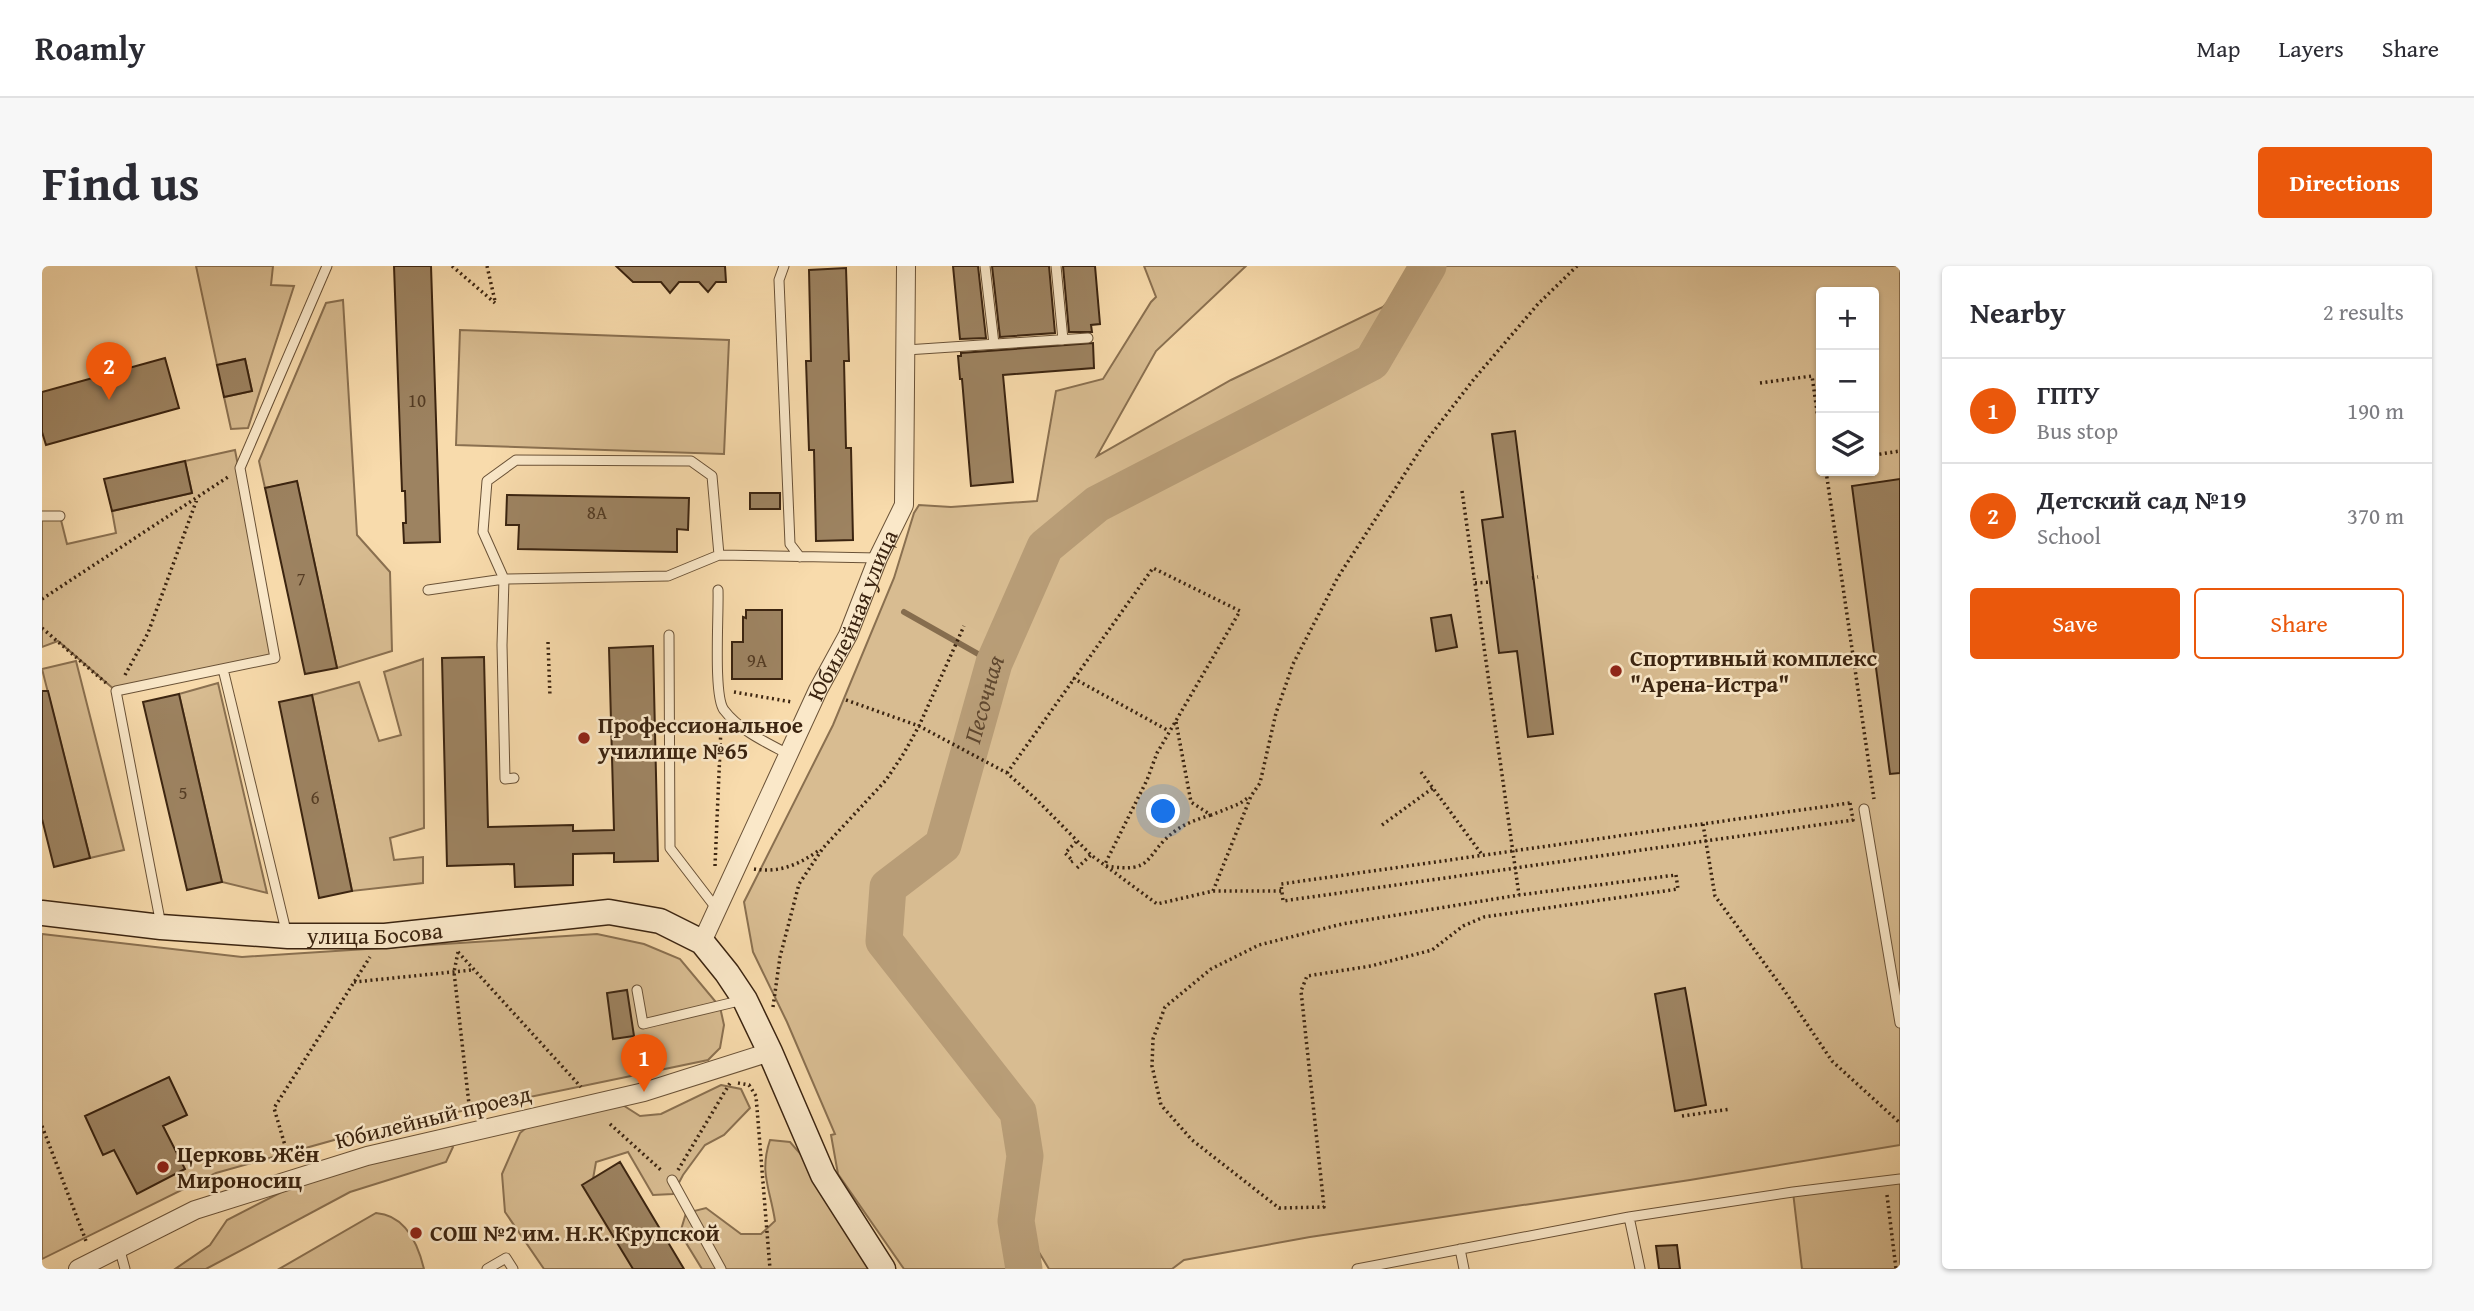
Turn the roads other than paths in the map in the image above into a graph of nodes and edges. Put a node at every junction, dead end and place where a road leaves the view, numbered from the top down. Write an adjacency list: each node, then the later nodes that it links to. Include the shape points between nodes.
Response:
1 (327, 266): 19 (lane, via 240,468 275,658)
2 (783, 266): 13 (lane, via 779,280 790,544)
3 (906, 266): 9 (street, Юбилейная улица)
4 (985, 266): 8 (lane)
5 (1056, 266): 7 (lane)
6 (1088, 338): 7 (lane)
7 (1063, 340): 8 (lane)
8 (994, 344): 9 (lane)
9 (906, 350): 14 (street, Юбилейная улица, via 904,505)
10 (42, 516): 11 (lane)
11 (60, 516)
12 (719, 555): 13 (lane); 15 (lane, via 668,576); 15 (lane, via 712,476 691,461 516,460 487,481 483,532)
13 (800, 557): 14 (lane)
14 (878, 558): 20 (street, Юбилейная улица, via 848,635)
15 (504, 579): 16 (lane); 21 (lane, via 505,779)
16 (428, 590)
17 (718, 590): 20 (lane, via 722,708 735,722)
18 (668, 635): 23 (lane, via 670,848)
19 (223, 669): 25 (lane, via 116,691); 26 (lane)
20 (788, 754): 23 (street, Юбилейная улица)
21 (514, 778)
22 (1864, 809): 30 (lane)
23 (716, 908): 27 (street, Юбилейная улица)
24 (42, 912): 25 (street, улица Босова)
25 (161, 927): 26 (street, улица Босова)
26 (288, 936): 27 (street, улица Босова, via 385,936 609,912 660,921)
27 (702, 942): 29 (street)
28 (637, 990): 29 (lane, via 643,1024)
29 (745, 1000): 31 (street)
30 (1900, 1023)
31 (770, 1052): 35 (street, Юбилейный проезд, via 644,1092 367,1156 195,1210); 42 (street, via 823,1175)
32 (1900, 1178): 34 (lane)
33 (672, 1180): 41 (lane)
34 (1629, 1217): 36 (lane); 45 (lane)
35 (119, 1247): 37 (street, Юбилейный проезд); 38 (lane)
36 (1460, 1249): 43 (lane); 44 (lane)
37 (78, 1269)
38 (125, 1269)
39 (487, 1269): 40 (lane, via 506,1258)
40 (513, 1269)
41 (721, 1269)
42 (883, 1269)
43 (1357, 1269)
44 (1464, 1269)
45 (1640, 1269)

